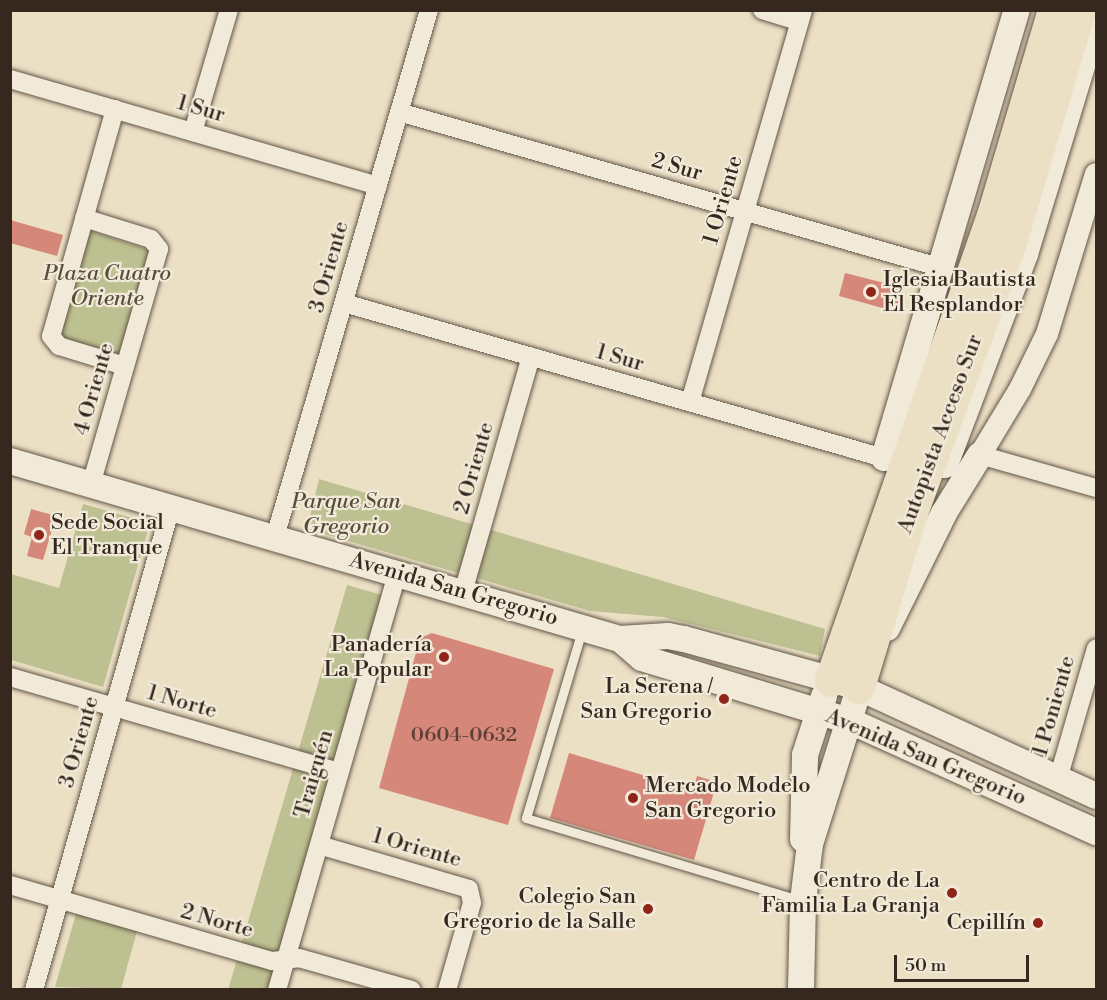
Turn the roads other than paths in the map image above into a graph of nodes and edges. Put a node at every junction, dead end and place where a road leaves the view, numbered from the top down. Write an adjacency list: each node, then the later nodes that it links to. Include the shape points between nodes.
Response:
1 (229, 10): 13 (street)
2 (429, 10): 12 (street, 3 Oriente)
3 (762, 10): 8 (street)
4 (1002, 10): 14 (main road)
5 (1017, 10): 14 (main road)
6 (1054, 10): 34 (highway, Autopista Acceso Sur, via 994,212)
7 (1080, 10): 39 (highway, Autopista Acceso Sur, via 1016,225)
8 (801, 16): 17 (street, 1 Oriente)
9 (1096, 20): 39 (main road, via 1022,264)
10 (10, 79): 11 (street, 1 Sur)
11 (116, 110): 13 (street, 1 Sur); 18 (street)
12 (399, 112): 16 (street, 3 Oriente); 17 (street, 2 Sur)
13 (193, 132): 16 (street, 1 Sur)
14 (976, 153): 20 (main road)
15 (1096, 174): 19 (street)
16 (378, 186): 21 (street, 3 Oriente)
17 (745, 212): 20 (street, 2 Sur); 24 (street, 1 Oriente)
18 (84, 218): 23 (street, via 52,340); 23 (street, 4 Oriente, via 151,238 159,249)
19 (1089, 228): 25 (street, via 1047,334 1020,389)
20 (942, 268): 26 (main road)
21 (344, 303): 22 (street, 1 Sur); 31 (street, 3 Oriente)
22 (531, 357): 24 (street, 1 Sur); 33 (street, 2 Oriente)
23 (125, 366): 28 (street, 4 Oriente)
24 (690, 402): 26 (street, 1 Sur)
25 (980, 455): 29 (street); 39 (main road)
26 (884, 458): 34 (highway)
27 (11, 465): 28 (main road, Avenida San Gregorio)
28 (91, 484): 30 (main road, Avenida San Gregorio)
29 (1096, 488)
30 (171, 507): 31 (main road, Avenida San Gregorio); 40 (street, 3 Oriente)
31 (275, 537): 32 (main road, Avenida San Gregorio)
32 (398, 572): 33 (main road, Avenida San Gregorio); 43 (street, Traiguén)
33 (463, 592): 35 (main road, Avenida San Gregorio)
34 (854, 610): 39 (highway, Autopista Acceso Sur)
35 (583, 628): 36 (main road, Avenida San Gregorio); 51 (lane, via 526,818)
36 (620, 639): 39 (main road, Avenida San Gregorio, via 668,636); 41 (main road, Avenida San Gregorio, via 642,658)
37 (1096, 648): 44 (street, 1 Poniente)
38 (10, 677): 40 (street, 1 Norte)
39 (845, 684): 41 (main road); 42 (main road); 44 (main road, Avenida San Gregorio)
40 (114, 707): 43 (street, 1 Norte); 50 (street, 3 Oriente)
41 (817, 711): 42 (main road, Avenida San Gregorio); 48 (main road, via 804,770)
42 (850, 721): 46 (main road, Avenida San Gregorio); 48 (main road, via 816,823)
43 (340, 772): 47 (street, Traiguén)
44 (1058, 779): 45 (main road, Avenida San Gregorio)
45 (1096, 796)
46 (1096, 832)
47 (319, 844): 52 (street, Traiguén); 56 (street, 1 Oriente, via 469,890 472,903)
48 (806, 867): 51 (main road)
49 (10, 885): 50 (street, 2 Norte)
50 (60, 900): 52 (street, 2 Norte, via 272,962); 53 (street, 3 Oriente)
51 (802, 901): 57 (main road)
52 (286, 960): 54 (street, Traiguén); 55 (street, 2 Norte, via 299,958)
53 (34, 990)
54 (277, 990)
55 (412, 990)
56 (447, 990)
57 (801, 990)

